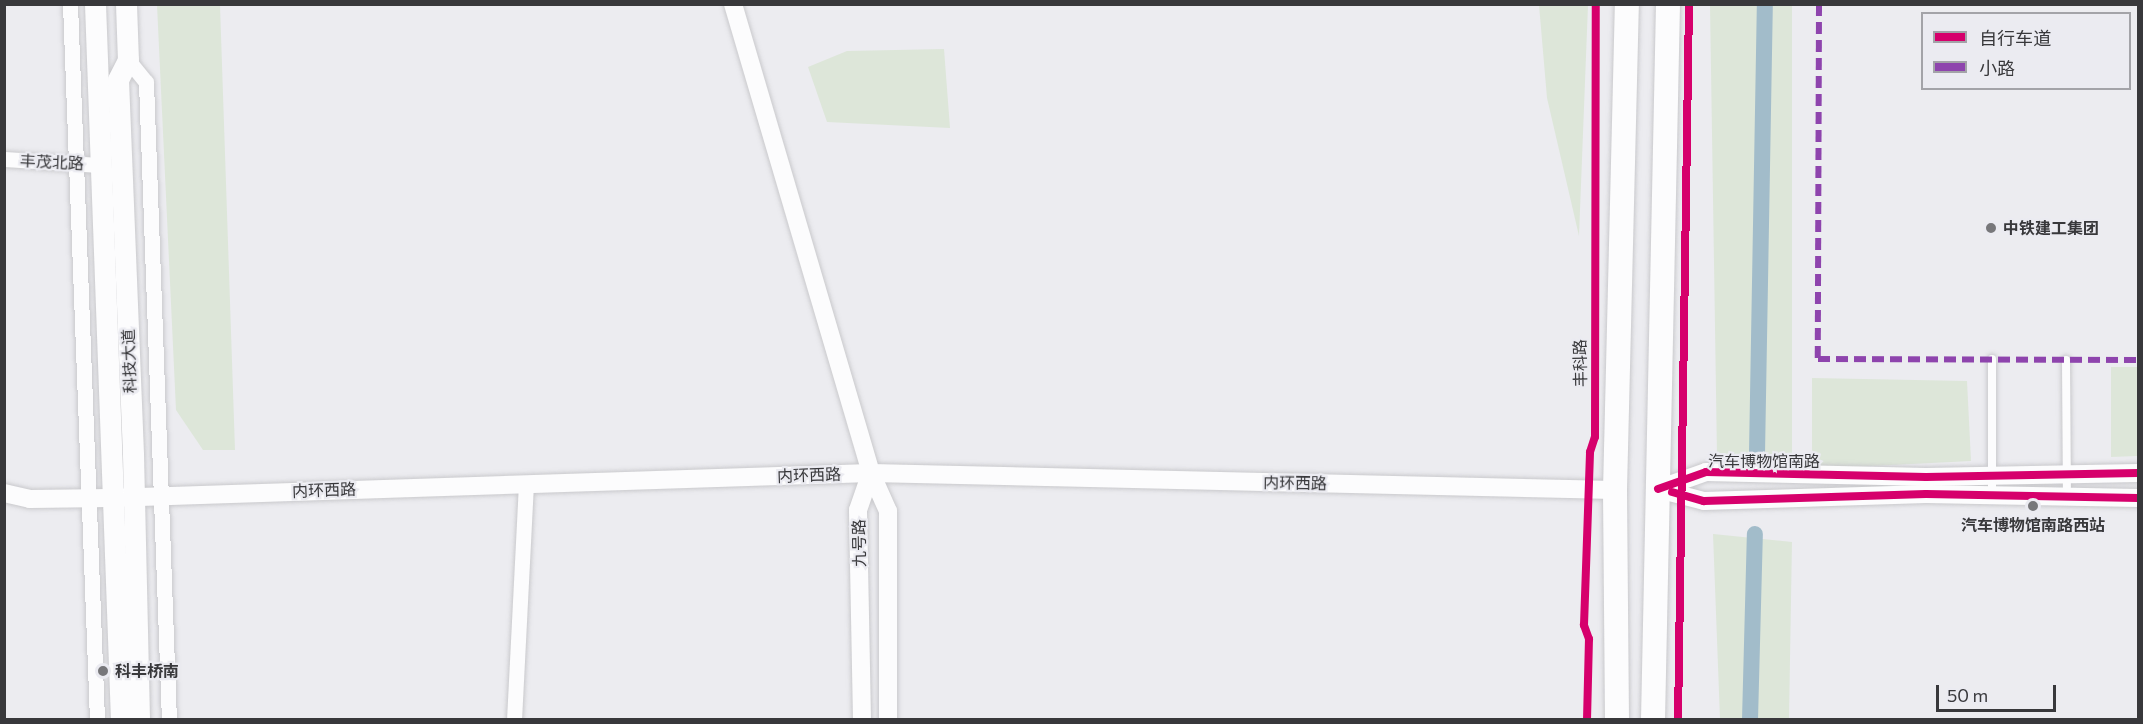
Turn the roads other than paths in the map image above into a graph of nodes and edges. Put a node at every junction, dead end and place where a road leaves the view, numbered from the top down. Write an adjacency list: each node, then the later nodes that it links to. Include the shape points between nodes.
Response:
1 (70, 4): 9 (street)
2 (95, 4): 10 (main road, 科技大道)
3 (126, 4): 7 (main road, 科技大道)
4 (733, 4): 13 (street)
5 (1627, 4): 19 (main road)
6 (1668, 4): 18 (main road)
7 (128, 60): 21 (street, via 146,82); 22 (main road, 科技大道, via 118,80)
8 (4, 159): 9 (street, 丰茂北路)
9 (77, 164): 10 (street, 丰茂北路); 25 (street)
10 (100, 165): 25 (main road, 科技大道)
11 (1992, 359): 16 (lane)
12 (2066, 360): 14 (lane)
13 (872, 473): 17 (street, 内环西路); 19 (street, 内环西路); 33 (street, 九号路, via 858,510); 34 (street, 九号路, via 888,511)
14 (2067, 473): 15 (street, 汽车博物馆南路); 16 (street, 汽车博物馆南路); 24 (lane)
15 (2139, 473)
16 (1992, 474): 18 (street, 汽车博物馆南路, via 1706,472); 23 (lane)
17 (526, 483): 21 (street, 内环西路); 32 (street)
18 (1658, 489): 23 (street, via 1704,501 1926,494); 27 (main road)
19 (1615, 490): 35 (main road)
20 (4, 493): 25 (street, 内环西路, via 30,499)
21 (161, 496): 22 (street, 内环西路); 31 (street)
22 (133, 497): 25 (street, 内环西路); 30 (main road, 科技大道)
23 (1992, 497): 24 (street)
24 (2067, 497): 26 (street)
25 (100, 498): 28 (street); 29 (main road, 科技大道)
26 (2139, 498)
27 (1654, 658): 36 (main road); 37 (main road, via 1664,680)
28 (97, 720)
29 (121, 720)
30 (139, 720)
31 (169, 720)
32 (514, 720)
33 (862, 720)
34 (888, 720)
35 (1617, 720)
36 (1653, 720)
37 (1669, 720)

